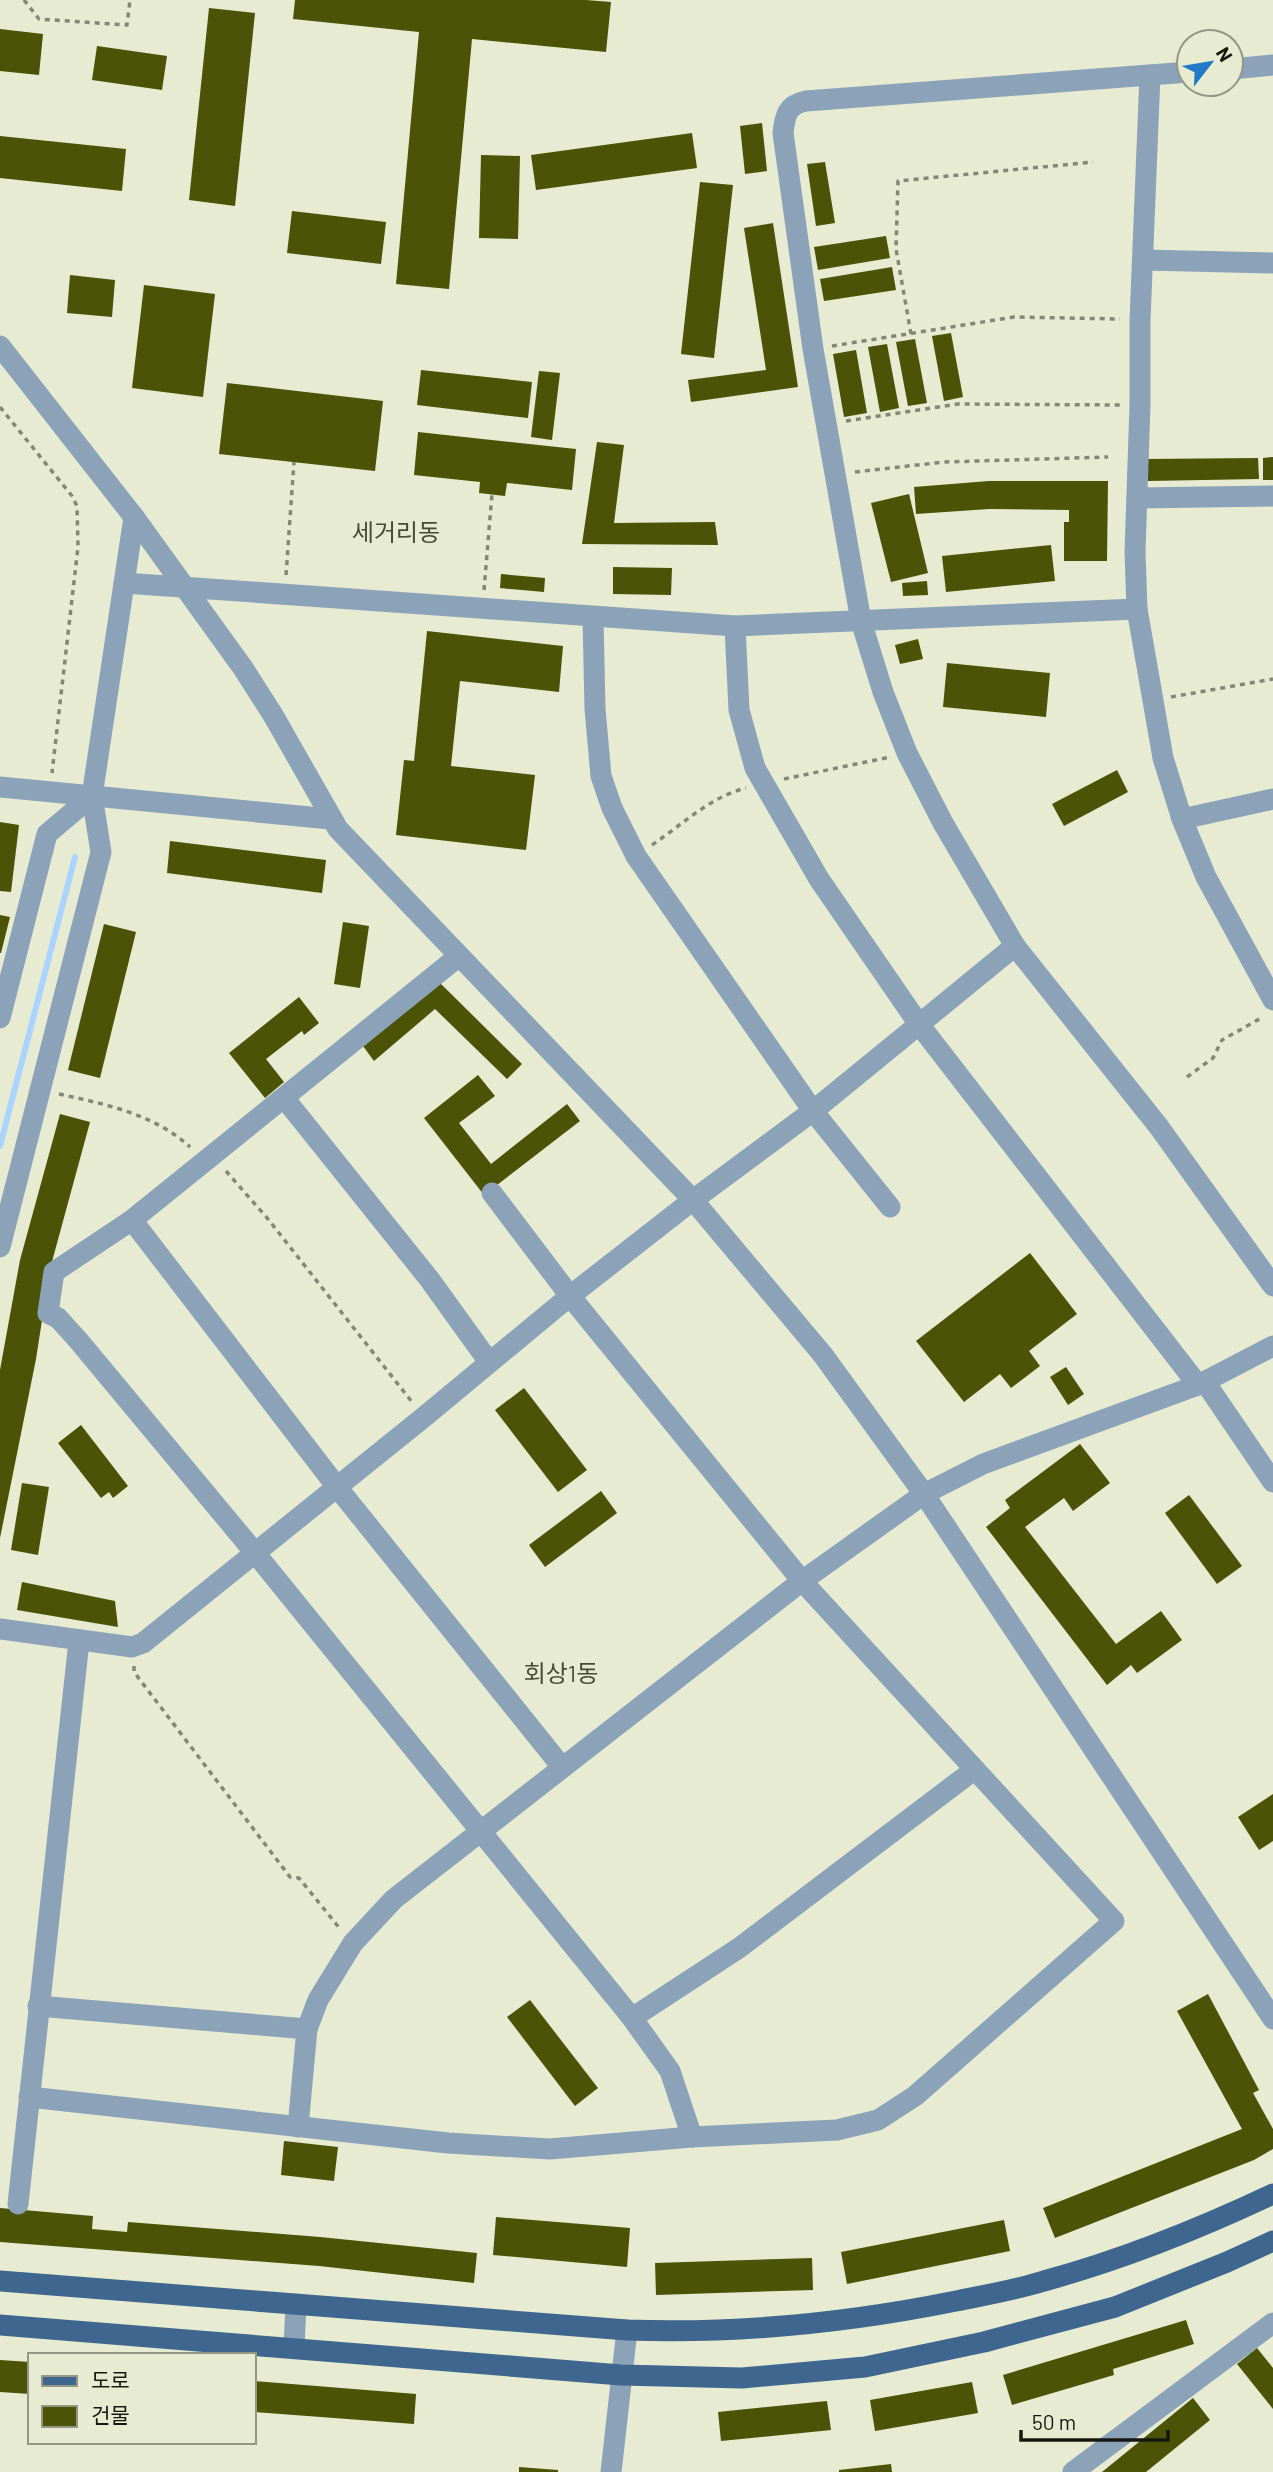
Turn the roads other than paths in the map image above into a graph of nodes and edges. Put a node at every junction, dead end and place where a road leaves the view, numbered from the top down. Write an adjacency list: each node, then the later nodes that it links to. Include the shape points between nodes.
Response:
1 (1273, 65): 2 (street)
2 (1245, 67)
3 (1175, 73): 4 (street)
4 (1150, 75): 5 (street); 15 (street, via 794,104 788,110 783,133 813,349)
5 (1144, 260): 6 (street); 9 (street)
6 (1273, 263)
7 (0, 346): 10 (street)
8 (1273, 496): 9 (street)
9 (1137, 498): 13 (street)
10 (134, 517): 11 (street); 12 (street)
11 (124, 583): 12 (street); 18 (street)
12 (183, 586): 14 (street); 20 (street, via 273,715)
13 (1137, 609): 15 (street); 21 (street, via 1163,758)
14 (593, 617): 16 (street); 28 (street, via 601,776 612,808 635,856)
15 (861, 621): 16 (street); 22 (street, via 907,753)
16 (735, 626): 26 (street, via 739,710 755,768 819,879)
17 (0, 787): 18 (street)
18 (92, 796): 20 (street); 25 (street, via 47,834); 33 (street, via 101,852)
19 (1273, 799): 21 (street)
20 (330, 819): 23 (street)
21 (1182, 819): 24 (street, via 1206,877)
22 (1015, 946): 26 (street); 34 (street, via 1159,1127)
23 (458, 956): 27 (street); 30 (street)
24 (1273, 1000)
25 (0, 1018)
26 (918, 1023): 28 (street); 38 (street)
27 (285, 1099): 32 (street); 37 (street)
28 (813, 1111): 30 (street); 31 (street)
29 (492, 1193): 35 (street)
30 (693, 1200): 35 (street); 41 (street, via 823,1355)
31 (890, 1207)
32 (132, 1220): 40 (street); 42 (street, via 54,1272 48,1313 78,1340)
33 (0, 1247)
34 (1273, 1286)
35 (570, 1296): 37 (street); 43 (street)
36 (1273, 1346): 38 (street)
37 (489, 1362): 40 (street)
38 (1202, 1384): 39 (street); 41 (street, via 983,1464)
39 (1273, 1482)
40 (337, 1487): 42 (street); 46 (street)
41 (924, 1494): 43 (street); 51 (street)
42 (256, 1554): 45 (street, via 153,1636 132,1647); 48 (street)
43 (802, 1581): 46 (street); 47 (street)
44 (0, 1629): 45 (street)
45 (79, 1641): 49 (street)
46 (562, 1767): 48 (street)
47 (974, 1770): 50 (street, via 739,1948); 55 (street, via 1114,1921 915,2096 878,2120 837,2130)
48 (483, 1832): 50 (street); 52 (street, via 394,1899 353,1943 318,2000)
49 (38, 2006): 52 (street); 53 (street)
50 (632, 2018): 55 (street, via 670,2071)
51 (1273, 2019)
52 (307, 2029): 54 (street)
53 (29, 2097): 54 (street); 57 (street)
54 (299, 2127): 55 (street, via 550,2149)
55 (692, 2137)
56 (1273, 2194): 63 (main road, via 1181,2234 1012,2289 817,2323 684,2332)
57 (18, 2204)
58 (1273, 2241): 65 (main road, via 1115,2307 984,2343 865,2367 742,2378)
59 (0, 2281): 60 (main road)
60 (296, 2304): 63 (main road); 64 (street)
61 (1273, 2323): 67 (street)
62 (0, 2325): 64 (main road)
63 (627, 2330): 65 (street)
64 (294, 2348): 65 (main road)
65 (621, 2375): 66 (street)
66 (611, 2472)
67 (1073, 2472)

